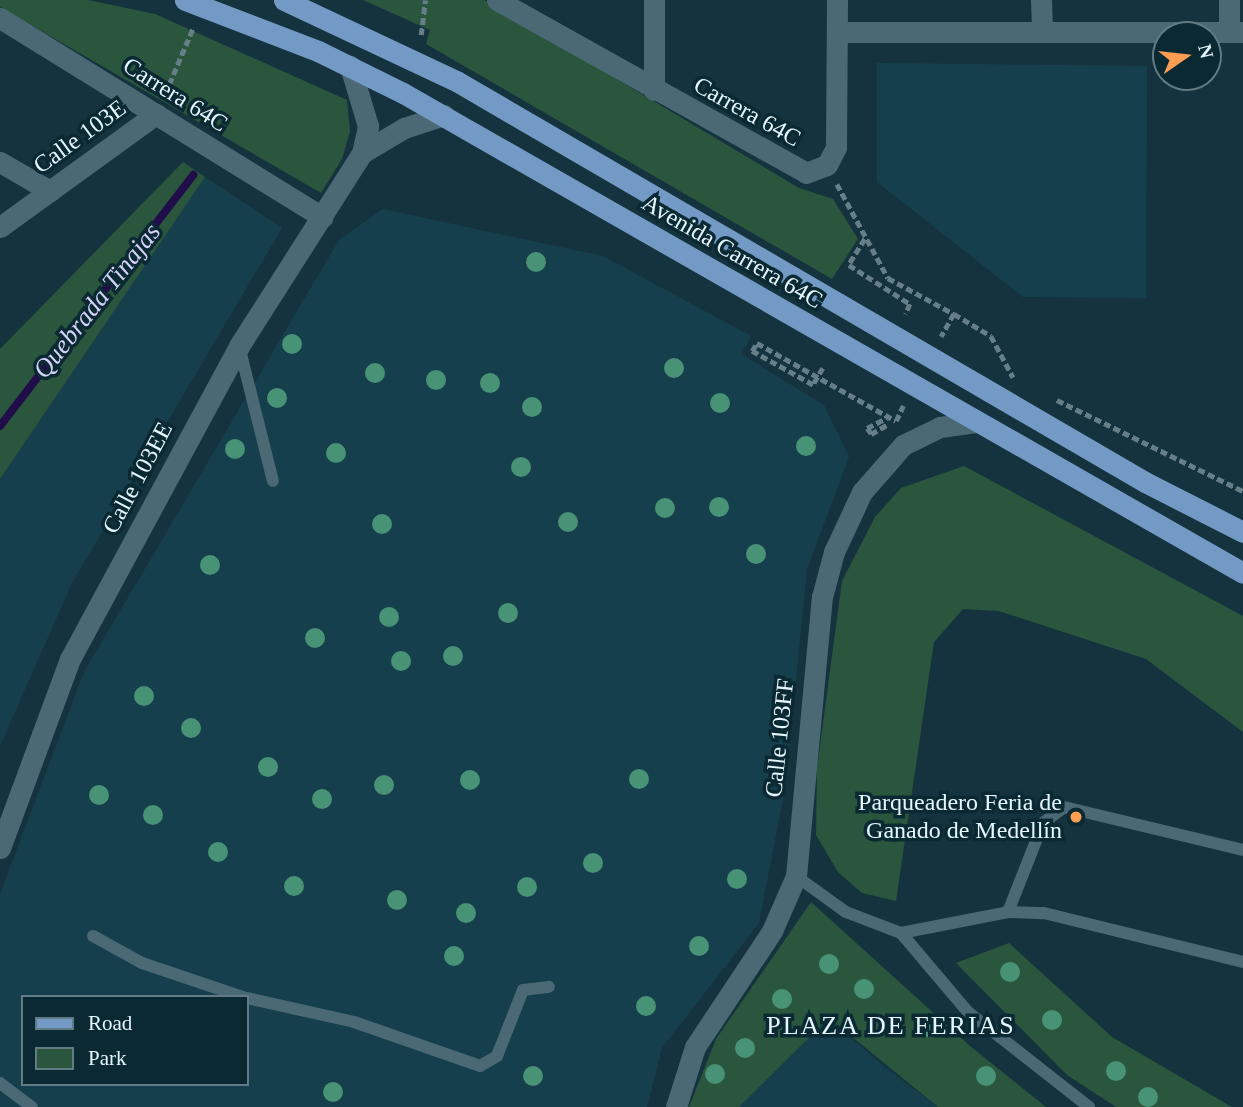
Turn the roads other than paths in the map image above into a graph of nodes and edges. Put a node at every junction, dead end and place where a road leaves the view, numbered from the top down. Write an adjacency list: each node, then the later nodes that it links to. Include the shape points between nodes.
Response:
1 (284, 0): 24 (main road, Avenida Carrera 64C, via 458,82 1145,482)
2 (497, 0): 13 (street, Carrera 64C)
3 (654, 0): 13 (street)
4 (837, 0): 9 (street)
5 (1041, 0): 10 (street)
6 (1229, 0): 11 (street)
7 (193, 3): 12 (main road, Avenida Carrera 64C)
8 (0, 18): 14 (street, Carrera 64C)
9 (836, 32): 10 (street); 13 (street, Carrera 64C, via 836,147 827,164 806,173)
10 (1042, 32): 11 (street)
11 (1236, 32)
12 (351, 66): 15 (main road, Avenida Carrera 64C); 16 (street, Calle 103EE, via 368,126)
13 (654, 90)
14 (156, 114): 18 (street, Calle 103E); 19 (street, Carrera 64C)
15 (444, 116): 16 (street, Calle 103EE, via 404,128); 22 (main road, Avenida Carrera 64C)
16 (362, 153): 19 (street, Calle 103EE)
17 (0, 162): 18 (street)
18 (50, 191): 20 (street, Calle 103E)
19 (322, 216): 21 (street, Calle 103EE)
20 (0, 227)
21 (239, 346): 23 (lane); 26 (street, Calle 103EE, via 70,659)
22 (976, 422): 25 (main road, Avenida Carrera 64C); 28 (street, Calle 103FF, via 940,427 903,445 862,492 834,552 822,597 796,822)
23 (274, 481)
24 (1243, 532)
25 (1243, 573)
26 (0, 848)
27 (1243, 850): 29 (lane, via 1064,807 1043,823)
28 (796, 876): 30 (lane, via 846,912); 38 (street, Calle 103FF, via 772,931 695,1047)
29 (1008, 912): 30 (lane); 32 (lane, via 1065,917)
30 (901, 933): 39 (lane, via 968,1012)
31 (93, 936): 34 (lane, via 142,963)
32 (1243, 962)
33 (549, 987): 35 (lane, via 532,986 516,998 497,1056 480,1066 355,1021)
34 (239, 995)
35 (248, 998)
36 (0, 1083): 37 (lane)
37 (32, 1107)
38 (676, 1107)
39 (1089, 1107)

